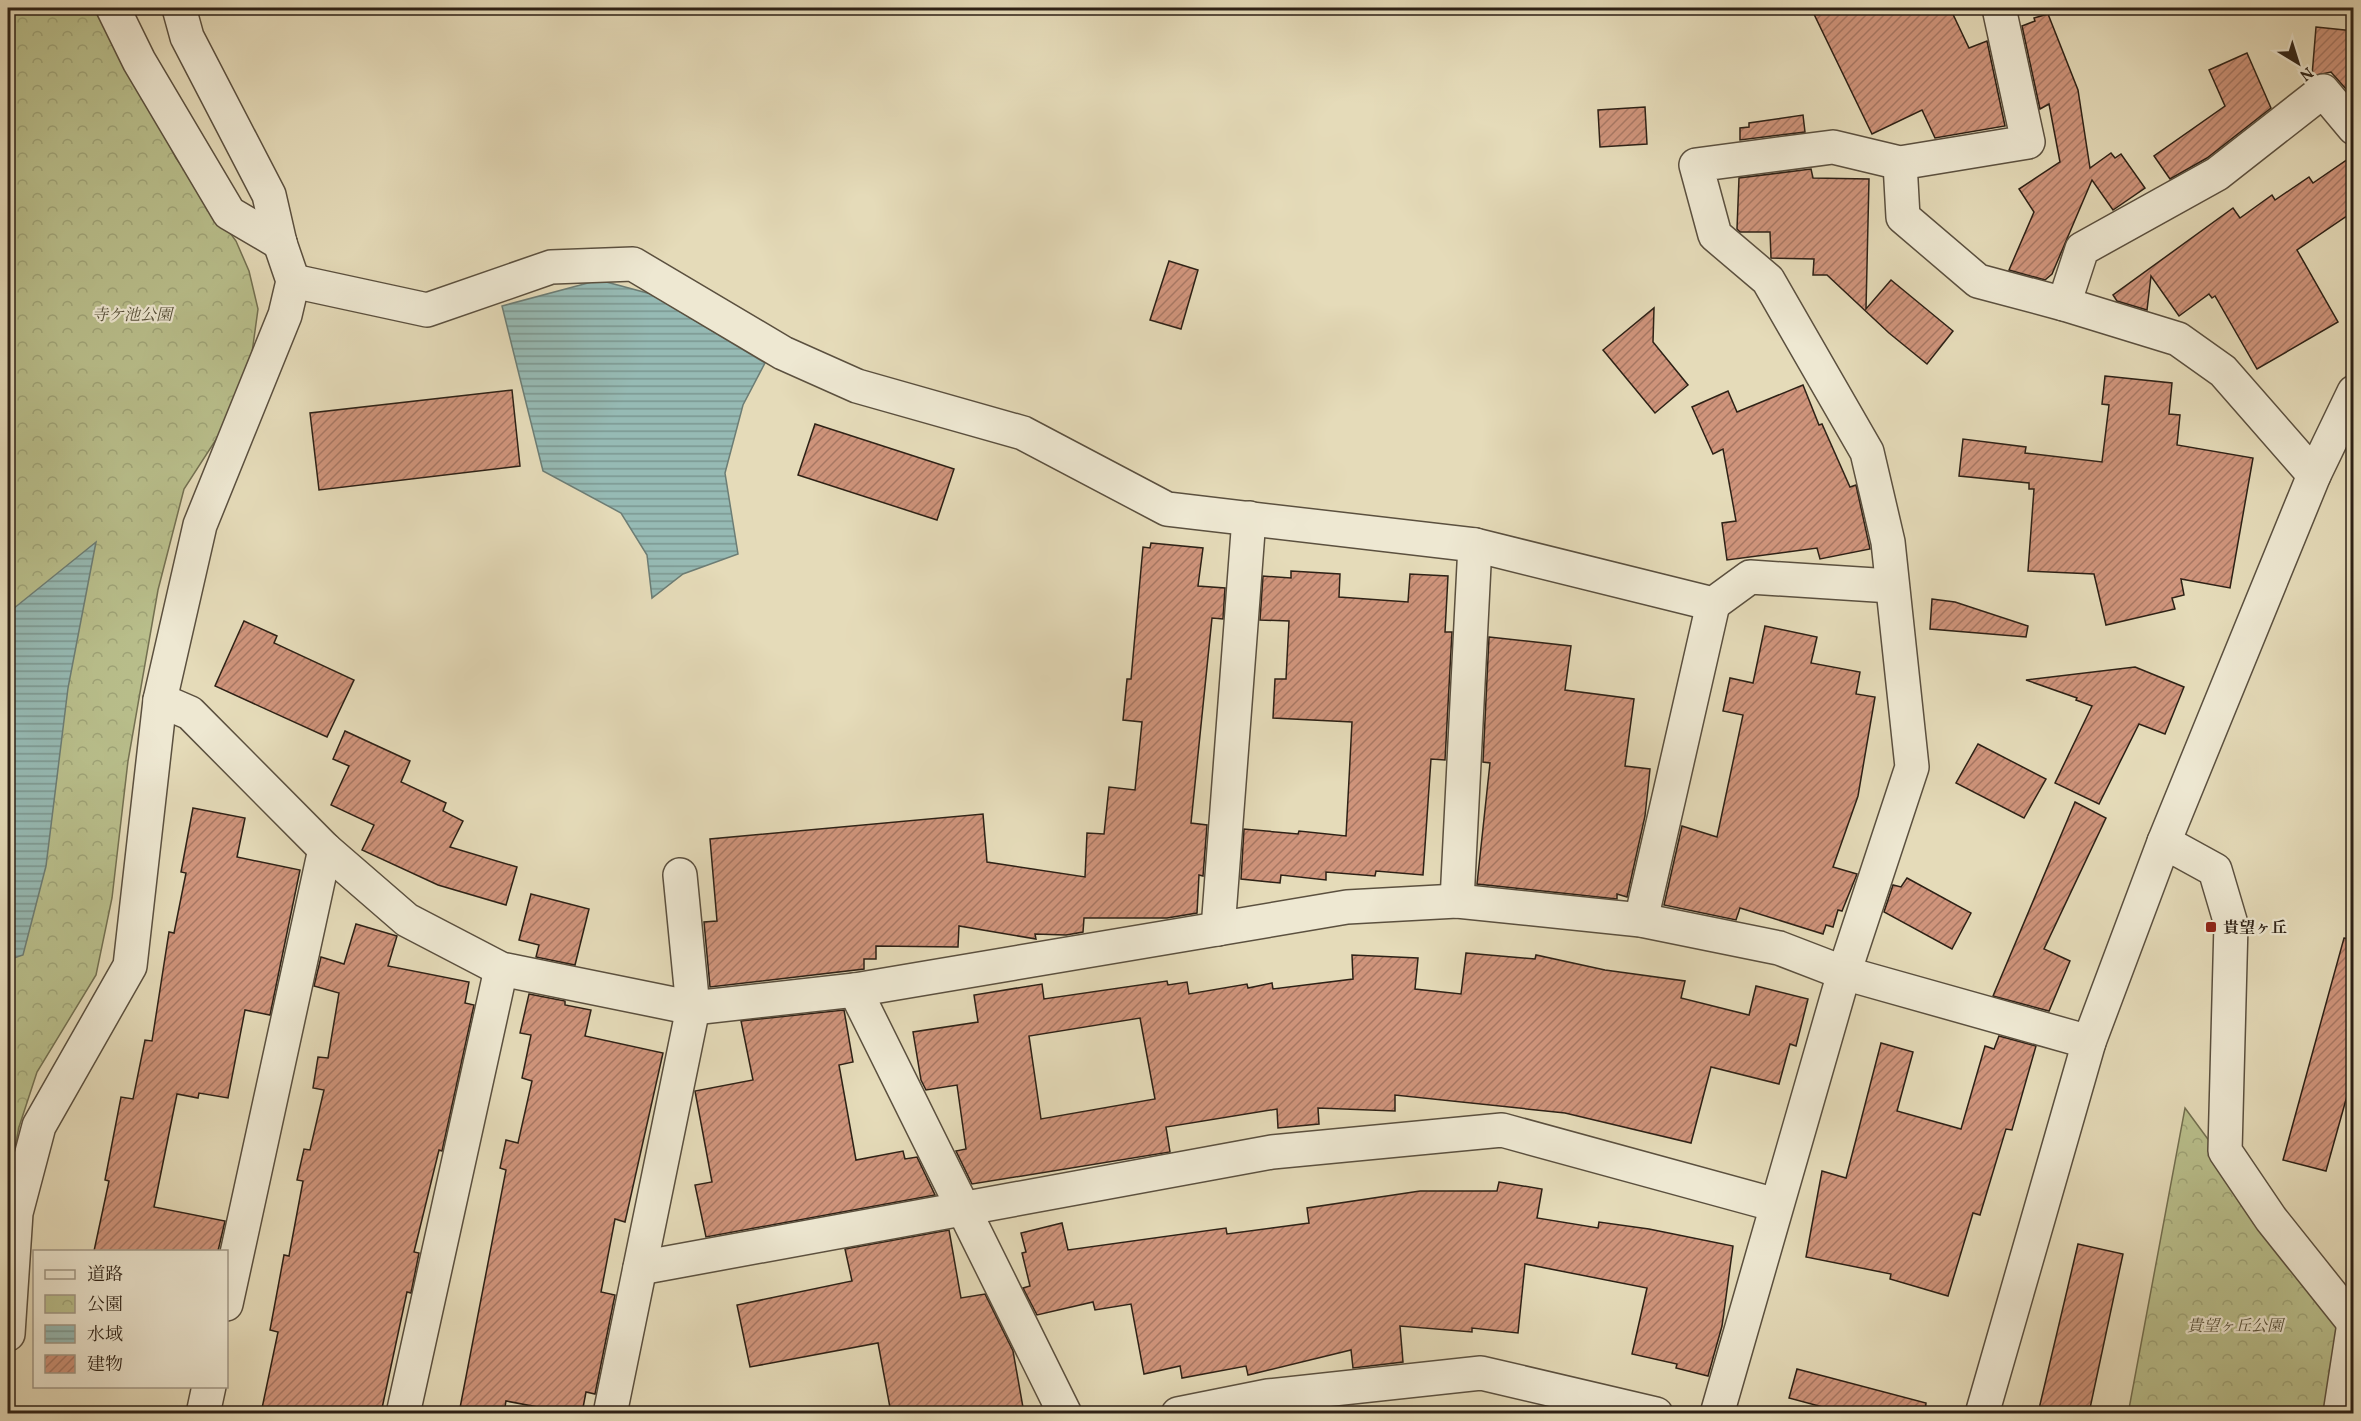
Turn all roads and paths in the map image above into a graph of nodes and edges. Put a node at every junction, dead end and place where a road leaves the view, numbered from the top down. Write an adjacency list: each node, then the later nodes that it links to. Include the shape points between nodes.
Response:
1 (113, 8): 6 (street, via 139,61 229,213)
2 (179, 8): 6 (street, via 187,37 269,195)
3 (2000, 8): 5 (street, via 2028,142)
4 (2354, 128): 8 (street, via 2323,91 2217,174 2082,249)
5 (1900, 163): 8 (street, via 1903,217 1911,225 1978,281); 13 (street, via 1833,147 1696,165 1715,235 1768,280 1867,452 1888,542)
6 (280, 243): 7 (street)
7 (293, 281): 11 (street, via 427,310 551,267 633,264 783,353 857,386 1023,433 1167,508); 15 (street, via 285,315 200,525)
8 (2064, 304): 10 (street, via 2178,339 2223,371)
9 (2349, 401): 10 (street)
10 (2314, 475): 16 (street)
11 (1249, 518): 12 (street); 21 (street)
12 (1475, 546): 14 (street); 19 (street)
13 (1891, 586): 14 (street, via 1750,577); 23 (street, via 1912,767)
14 (1713, 604): 20 (street)
15 (160, 700): 17 (street, via 190,713); 32 (street, via 130,966 39,1126 16,1213)
16 (2170, 827): 26 (street); 31 (street, via 2215,870 2231,924 2225,1151 2271,1219)
17 (325, 849): 22 (street, via 407,920); 30 (street)
18 (680, 875): 25 (street)
19 (1457, 901): 20 (street); 21 (street, via 1347,907)
20 (1641, 920): 23 (street, via 1779,948)
21 (1218, 929): 24 (street)
22 (501, 969): 25 (street); 36 (street)
23 (1844, 973): 26 (street); 27 (street)
24 (855, 990): 25 (street); 28 (street)
25 (693, 1008): 29 (street)
26 (2089, 1042): 42 (street)
27 (1776, 1205): 28 (street, via 1502,1130 1272,1152); 41 (street)
28 (964, 1207): 29 (street); 38 (street)
29 (640, 1268): 37 (street)
30 (228, 1295)
31 (2354, 1323): 43 (street)
32 (8, 1334)
33 (208, 1388): 35 (street)
34 (1272, 1405): 39 (street); 40 (street, via 1481,1373)
35 (203, 1413)
36 (403, 1413)
37 (610, 1413)
38 (1065, 1413)
39 (1178, 1413)
40 (1656, 1413)
41 (1717, 1413)
42 (1982, 1413)
43 (2340, 1413)

